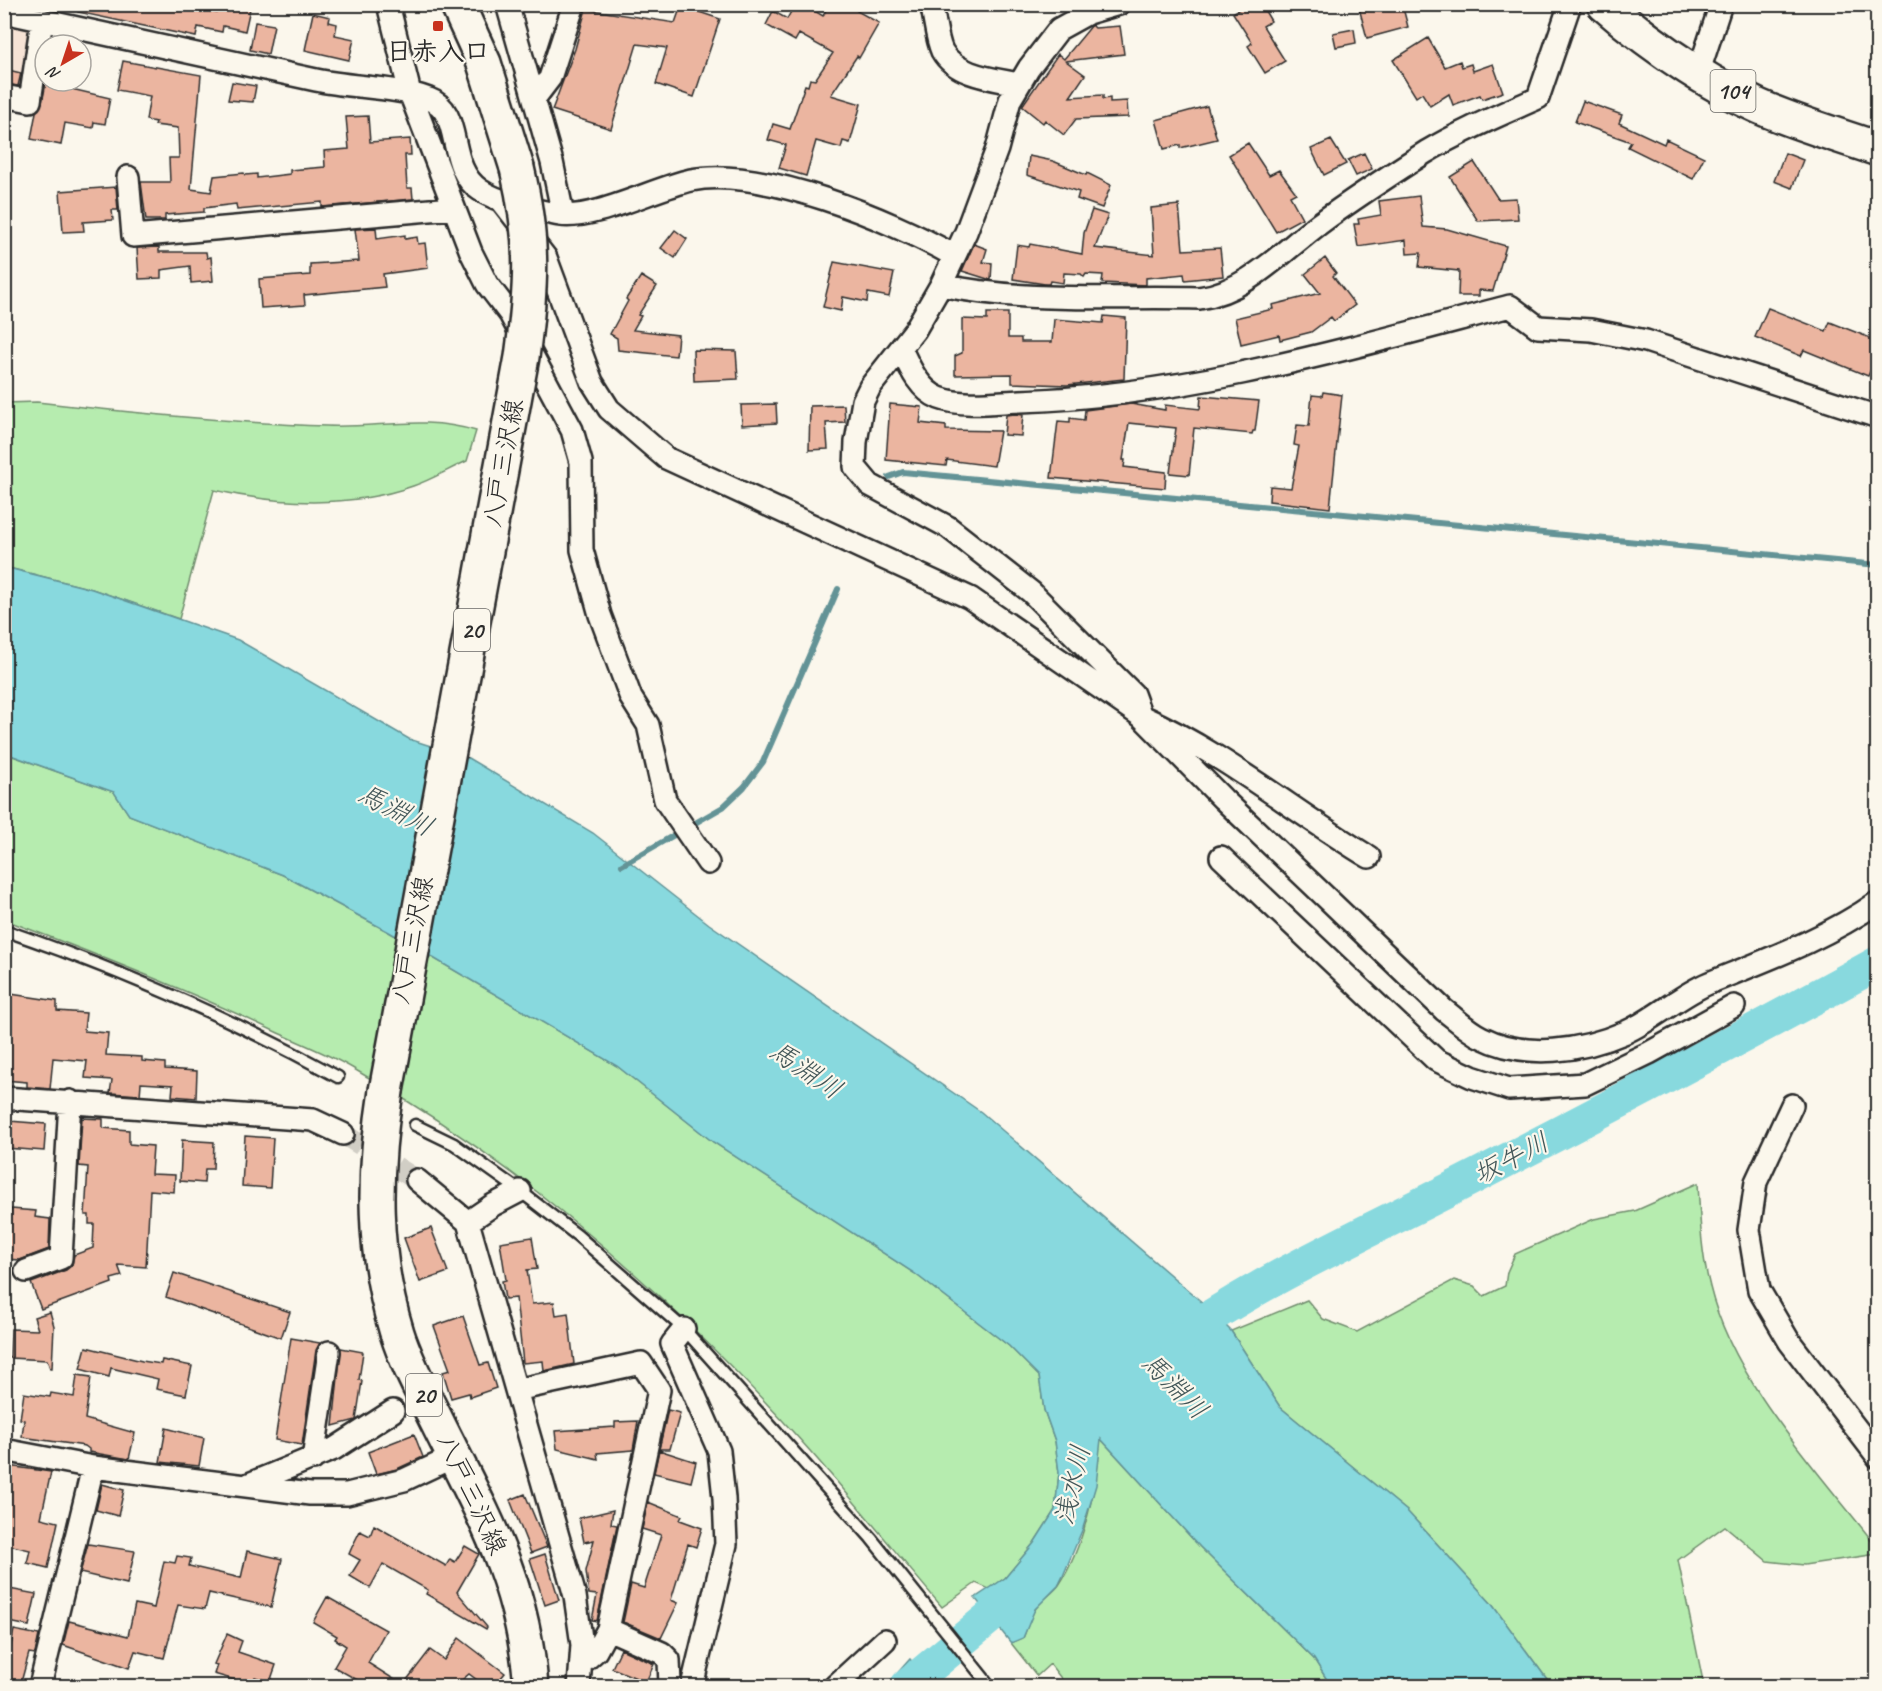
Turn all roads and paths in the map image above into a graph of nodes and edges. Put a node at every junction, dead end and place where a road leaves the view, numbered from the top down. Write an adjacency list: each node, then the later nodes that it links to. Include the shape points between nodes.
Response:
1 (388, 4): 14 (street)
2 (457, 4): 48 (main road, 八戸三沢線 / 20, bridge, via 484,63 517,168 529,224 532,276 522,357 386,1091 377,1148 375,1196 377,1242 397,1335)
3 (507, 4): 16 (street)
4 (574, 4): 16 (street, via 550,78)
5 (931, 4): 13 (street, via 942,50 948,57 972,74)
6 (1119, 4): 13 (street, via 1088,13 1059,29)
7 (1570, 4): 23 (street, via 1538,98 1425,153 1228,290 1199,298 1023,295)
8 (1604, 4): 12 (main road, 104, via 1635,31)
9 (1721, 4): 12 (street)
10 (4, 12): 11 (street)
11 (42, 20): 14 (street, via 343,86); 15 (street, via 30,101)
12 (1698, 74): 17 (main road, 104, via 1780,116)
13 (1019, 84): 22 (street, via 1010,100 997,149 966,232)
14 (410, 93): 19 (street, via 443,108 451,123 456,157 469,180); 20 (street)
15 (4, 96)
16 (534, 99): 21 (street)
17 (1878, 149)
18 (128, 177): 20 (street, via 133,236)
19 (501, 200): 21 (street); 26 (street, via 546,258 592,382 609,409 635,434 666,458 970,598)
20 (453, 208): 29 (street, via 487,284 510,314 572,430 581,462 582,550 600,615 632,698 648,725 665,800)
21 (563, 215): 22 (street, via 587,213 712,177 813,194 927,240)
22 (953, 255): 23 (street)
23 (941, 285): 24 (street)
24 (901, 349): 25 (street, via 922,385 937,397 956,402 1061,400 1231,376 1510,306 1538,327 1591,330 1646,341); 26 (street, via 863,400 855,467 861,477 948,527 1031,592 1133,694)
25 (1878, 417)
26 (1141, 716): 28 (street, via 1181,734); 30 (street, via 1444,1010 1480,1037 1513,1048 1568,1051 1627,1031 1707,984 1792,949)
27 (1221, 857): 32 (street, via 1436,1060 1509,1089 1585,1084)
28 (1369, 857)
29 (708, 863)
30 (1878, 902)
31 (4, 930): 33 (lane, via 96,961 189,1001)
32 (1734, 1006)
33 (338, 1077)
34 (4, 1098): 35 (street)
35 (70, 1101): 38 (street, via 313,1120); 42 (street, via 61,1258)
36 (1792, 1105): 49 (street, via 1756,1182 1749,1230 1759,1290 1789,1341)
37 (415, 1125): 40 (lane, via 454,1144)
38 (343, 1134)
39 (417, 1180): 41 (street)
40 (520, 1191): 41 (street); 43 (lane)
41 (468, 1222): 45 (street)
42 (26, 1271)
43 (684, 1329): 60 (street, via 672,1344 719,1451 726,1544); 62 (lane, via 863,1529)
44 (329, 1352): 50 (street)
45 (516, 1390): 53 (street, via 641,1363 660,1390); 55 (street, via 575,1596)
46 (393, 1411): 50 (street, via 359,1435)
47 (4, 1450): 51 (street)
48 (455, 1456): 52 (street, via 404,1480 347,1494); 57 (main road, 八戸三沢線 / 20, via 495,1535 515,1590 528,1649)
49 (1878, 1457)
50 (313, 1459): 52 (street)
51 (93, 1467): 52 (street); 56 (street)
52 (245, 1486)
53 (608, 1629): 55 (street, via 596,1651); 59 (street, via 662,1653 669,1660)
54 (885, 1640): 61 (street)
55 (581, 1664): 58 (street)
56 (40, 1686)
57 (531, 1686)
58 (579, 1686)
59 (670, 1686)
60 (692, 1686)
61 (835, 1686)
62 (990, 1686)

